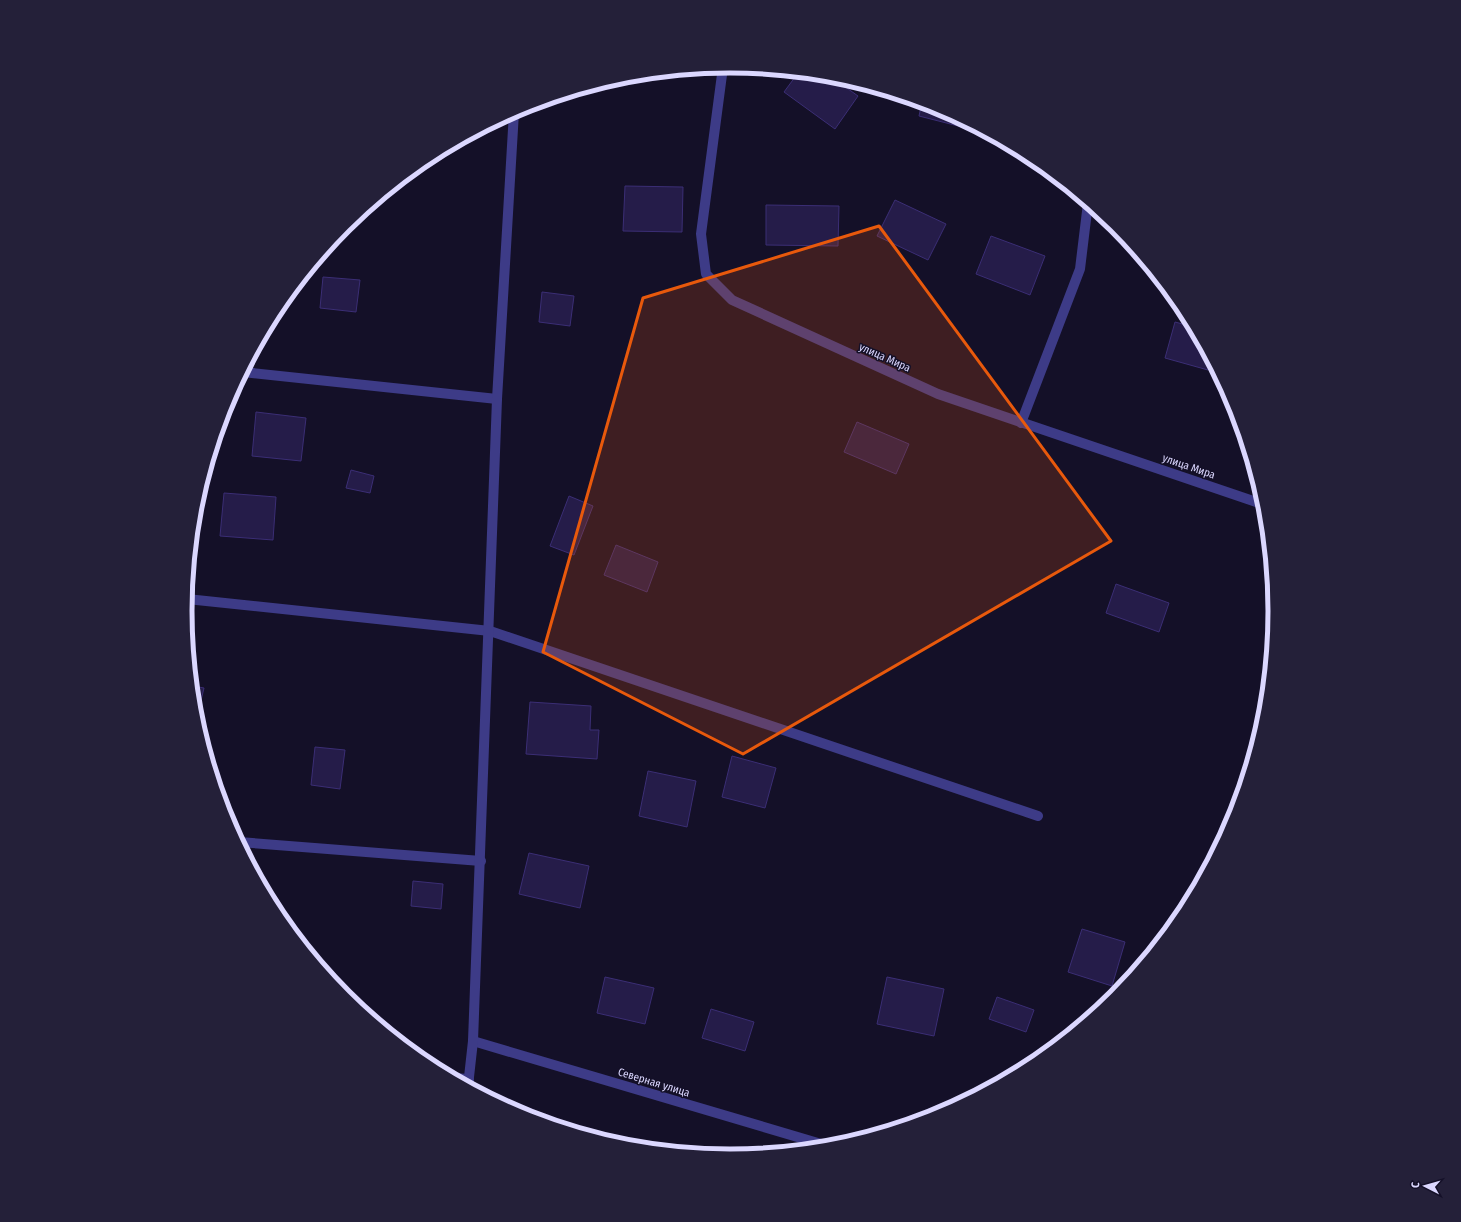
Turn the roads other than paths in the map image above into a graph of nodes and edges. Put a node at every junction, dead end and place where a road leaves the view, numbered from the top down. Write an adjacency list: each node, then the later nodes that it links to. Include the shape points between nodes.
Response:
1 (722, 73): 6 (street, улица Мира, via 701,234 706,274 732,300 938,394)
2 (514, 119): 5 (street)
3 (1087, 209): 6 (street, via 1080,269)
4 (248, 373): 5 (street)
5 (497, 399): 9 (street)
6 (1021, 423): 7 (street, улица Мира)
7 (1257, 502)
8 (193, 600): 9 (street)
9 (490, 631): 10 (street); 12 (street)
10 (1038, 816)
11 (245, 842): 12 (street)
12 (481, 861): 13 (street)
13 (473, 1041): 14 (street); 15 (street, Северная улица)
14 (469, 1082)
15 (815, 1142)

